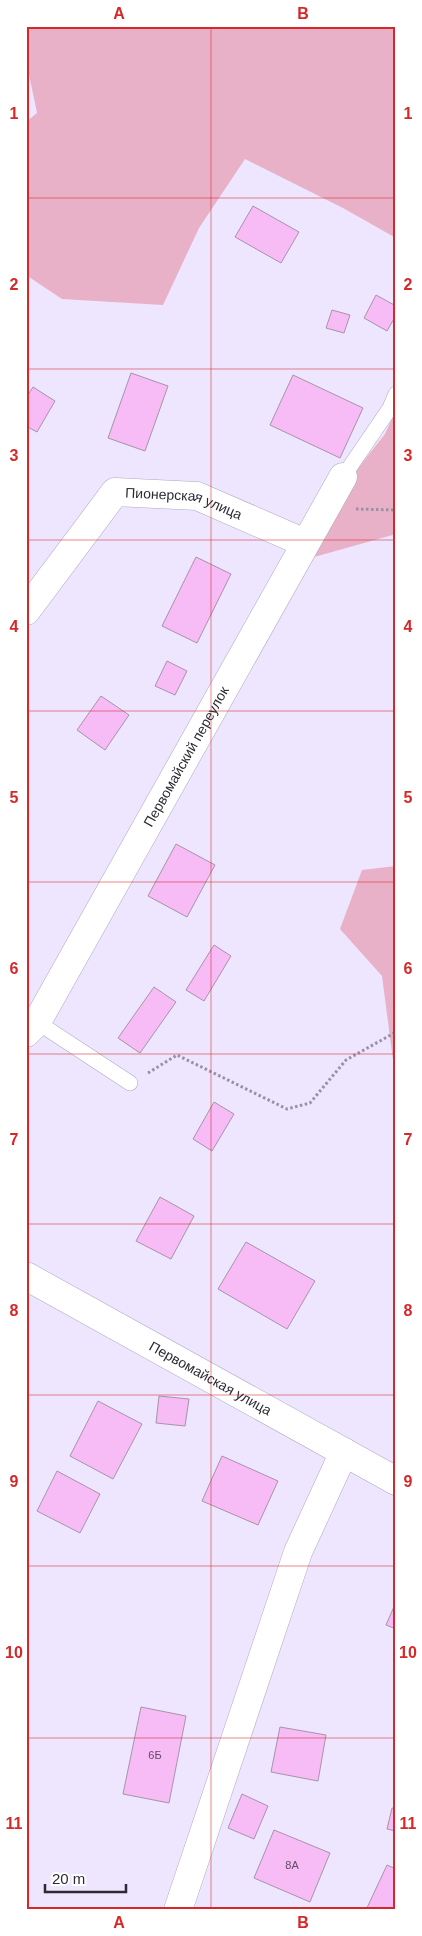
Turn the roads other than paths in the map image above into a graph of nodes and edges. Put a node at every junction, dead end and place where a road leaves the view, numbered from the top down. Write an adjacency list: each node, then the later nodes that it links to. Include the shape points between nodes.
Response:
1 (396, 394): 2 (lane)
2 (343, 477): 3 (street, Первомайский переулок)
3 (305, 543): 4 (street, Пионерская улица, via 197,496 115,492); 5 (street, Первомайский переулок)
4 (28, 604)
5 (32, 1027): 6 (lane)
6 (130, 1083)
7 (26, 1276): 8 (street, Первомайская улица)
8 (344, 1452): 9 (street, Первомайская улица); 10 (street, via 298,1552)
9 (396, 1481)
10 (178, 1910)

